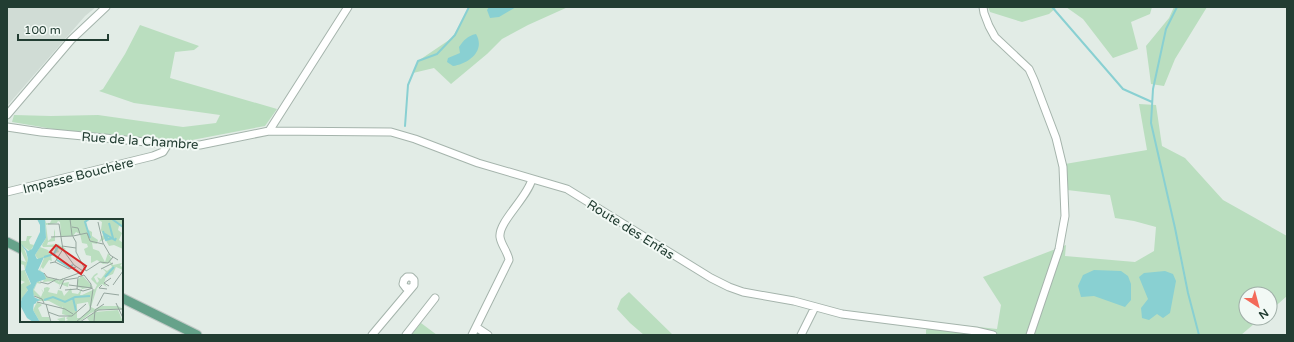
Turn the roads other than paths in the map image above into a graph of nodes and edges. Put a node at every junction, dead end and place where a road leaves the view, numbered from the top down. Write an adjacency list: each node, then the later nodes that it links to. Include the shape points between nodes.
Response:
1 (106, 7): 4 (street, via 71,40)
2 (348, 7): 6 (street)
3 (983, 7): 24 (street, via 995,36 1032,74 1056,138 1063,167 1065,216 1059,250)
4 (7, 115)
5 (7, 127): 7 (street, Rue de la Chambre)
6 (269, 131): 7 (street, Rue de la Chambre, via 200,145); 8 (street, Route des Enfas, via 391,132)
7 (168, 144): 9 (street, Impasse Bouchère, via 163,152 153,156)
8 (532, 179): 15 (street, Route des Enfas, via 567,190 722,284 744,292); 16 (street, via 526,193 501,229 500,238 509,260)
9 (7, 192)
10 (7, 242): 11 (main road)
11 (20, 248)
12 (411, 288): 18 (street)
13 (123, 298): 17 (main road)
14 (434, 298): 19 (street)
15 (815, 307): 22 (street); 23 (street, Route des Enfas, via 850,316)
16 (476, 327): 20 (street); 21 (street)
17 (197, 335)
18 (372, 335)
19 (406, 335)
20 (472, 335)
21 (488, 335)
22 (801, 335)
23 (993, 335)
24 (1030, 335)

